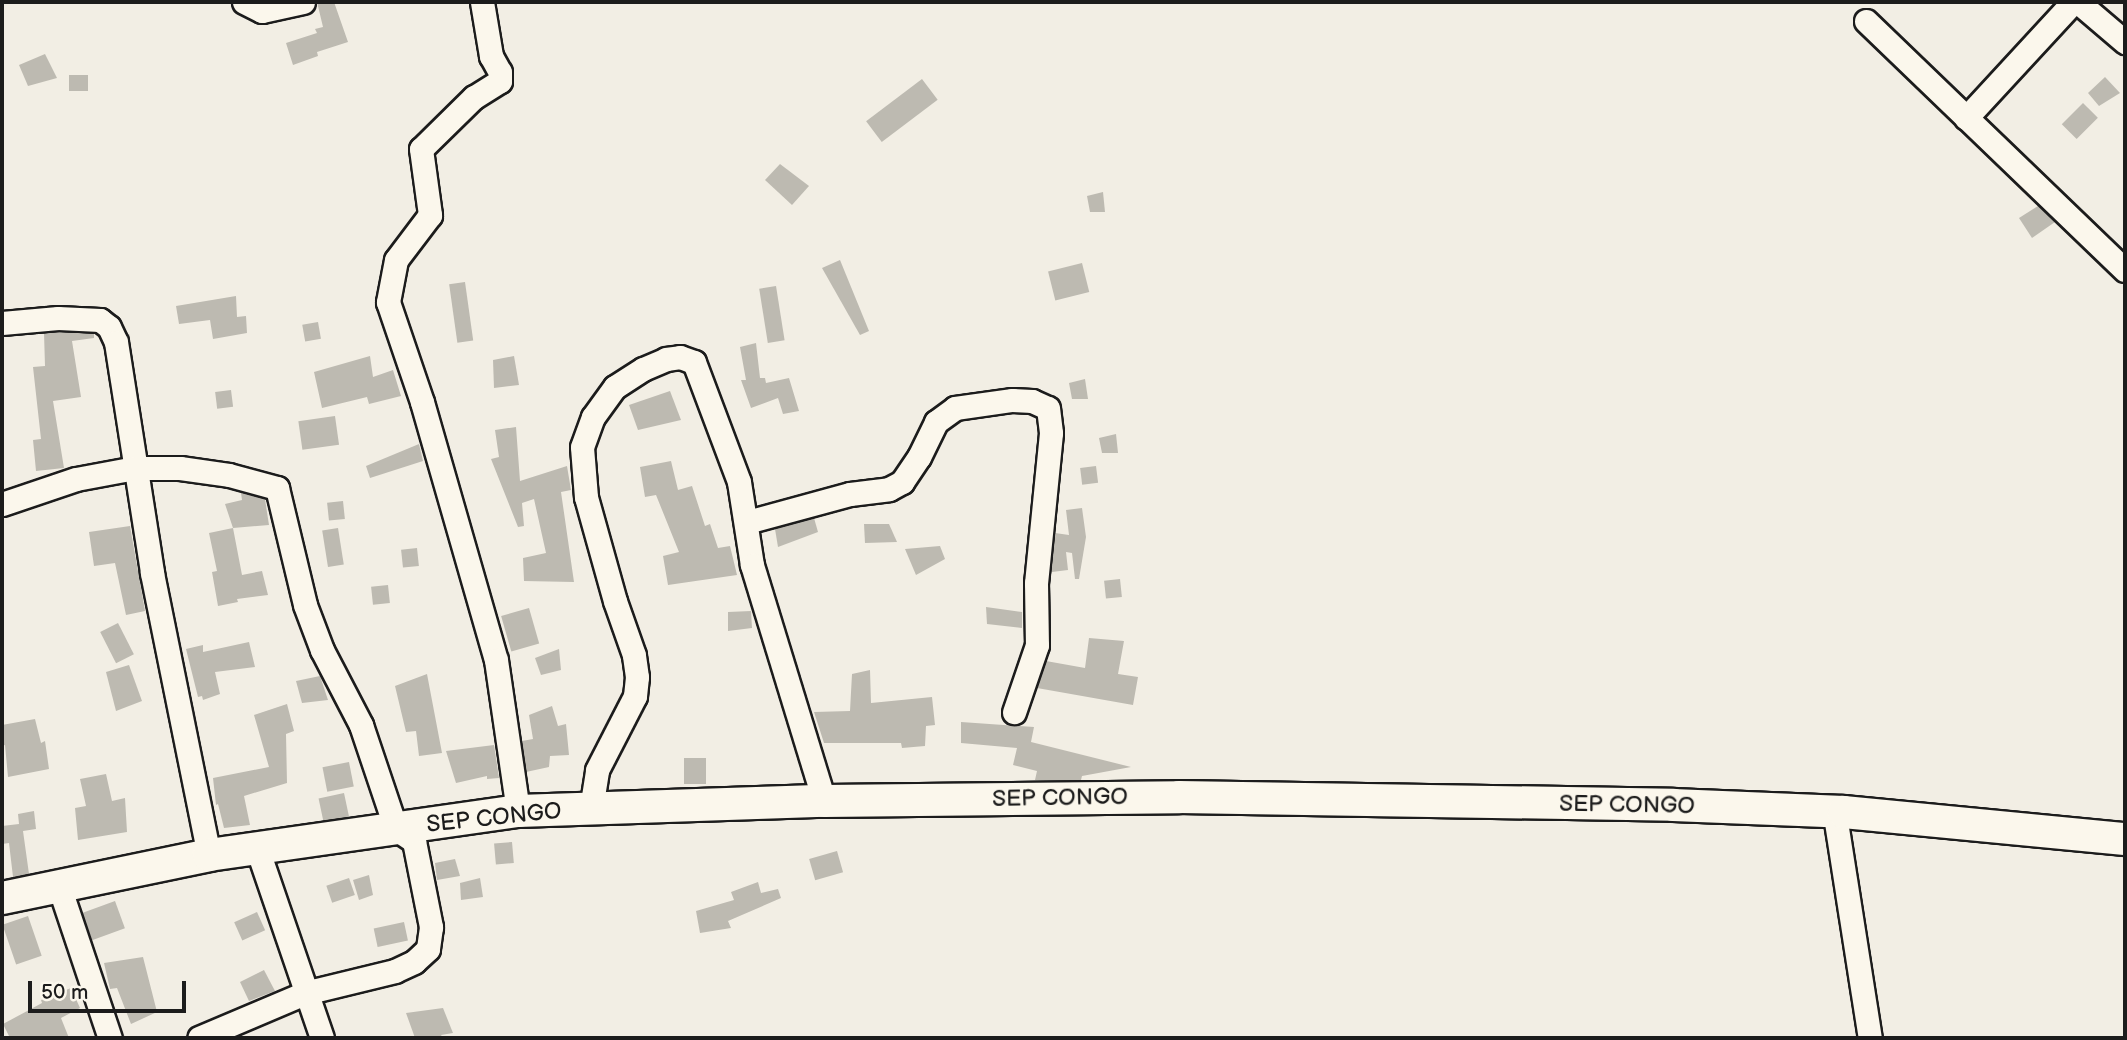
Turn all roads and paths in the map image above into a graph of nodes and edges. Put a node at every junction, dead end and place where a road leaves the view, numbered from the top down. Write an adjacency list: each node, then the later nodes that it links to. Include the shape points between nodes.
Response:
1 (244, 2): 2 (street, via 262,11)
2 (303, 2)
3 (482, 2): 17 (street, via 500,80 474,97 421,149 430,215 396,260 388,302 422,402 496,660)
4 (2075, 2): 6 (street); 7 (street)
5 (1866, 21): 7 (street)
6 (2125, 42)
7 (1966, 118): 8 (street)
8 (2125, 270)
9 (2, 323): 10 (street, via 58,318 100,320 109,327 116,342)
10 (135, 468): 11 (street, via 76,479); 18 (street, via 180,468 277,488 305,605 322,650 361,725); 21 (street)
11 (2, 504)
12 (747, 522): 13 (street, via 850,494 889,489 902,482 936,422 955,408 1013,400 1048,408 1051,433 1036,583 1037,645); 14 (street, via 751,565); 15 (street, via 739,482 694,362 666,359 615,387 586,431 582,464 586,497 637,677 635,696 597,770)
13 (1014, 712)
14 (824, 801): 15 (street, SEP CONGO); 16 (street, SEP CONGO, via 1348,798)
15 (591, 809): 17 (street, SEP CONGO)
16 (1834, 810): 19 (street, SEP CONGO); 28 (street)
17 (518, 811): 18 (street, SEP CONGO)
18 (396, 829): 20 (street, SEP CONGO); 24 (street, via 415,841 420,856 431,927 428,949 395,971)
19 (2125, 839)
20 (257, 848): 21 (street, SEP CONGO); 24 (street)
21 (209, 855): 22 (street, SEP CONGO)
22 (59, 886): 23 (street, SEP CONGO); 25 (street)
23 (2, 898)
24 (305, 993): 26 (street); 27 (street)
25 (110, 1038)
26 (199, 1038)
27 (322, 1038)
28 (1870, 1038)

